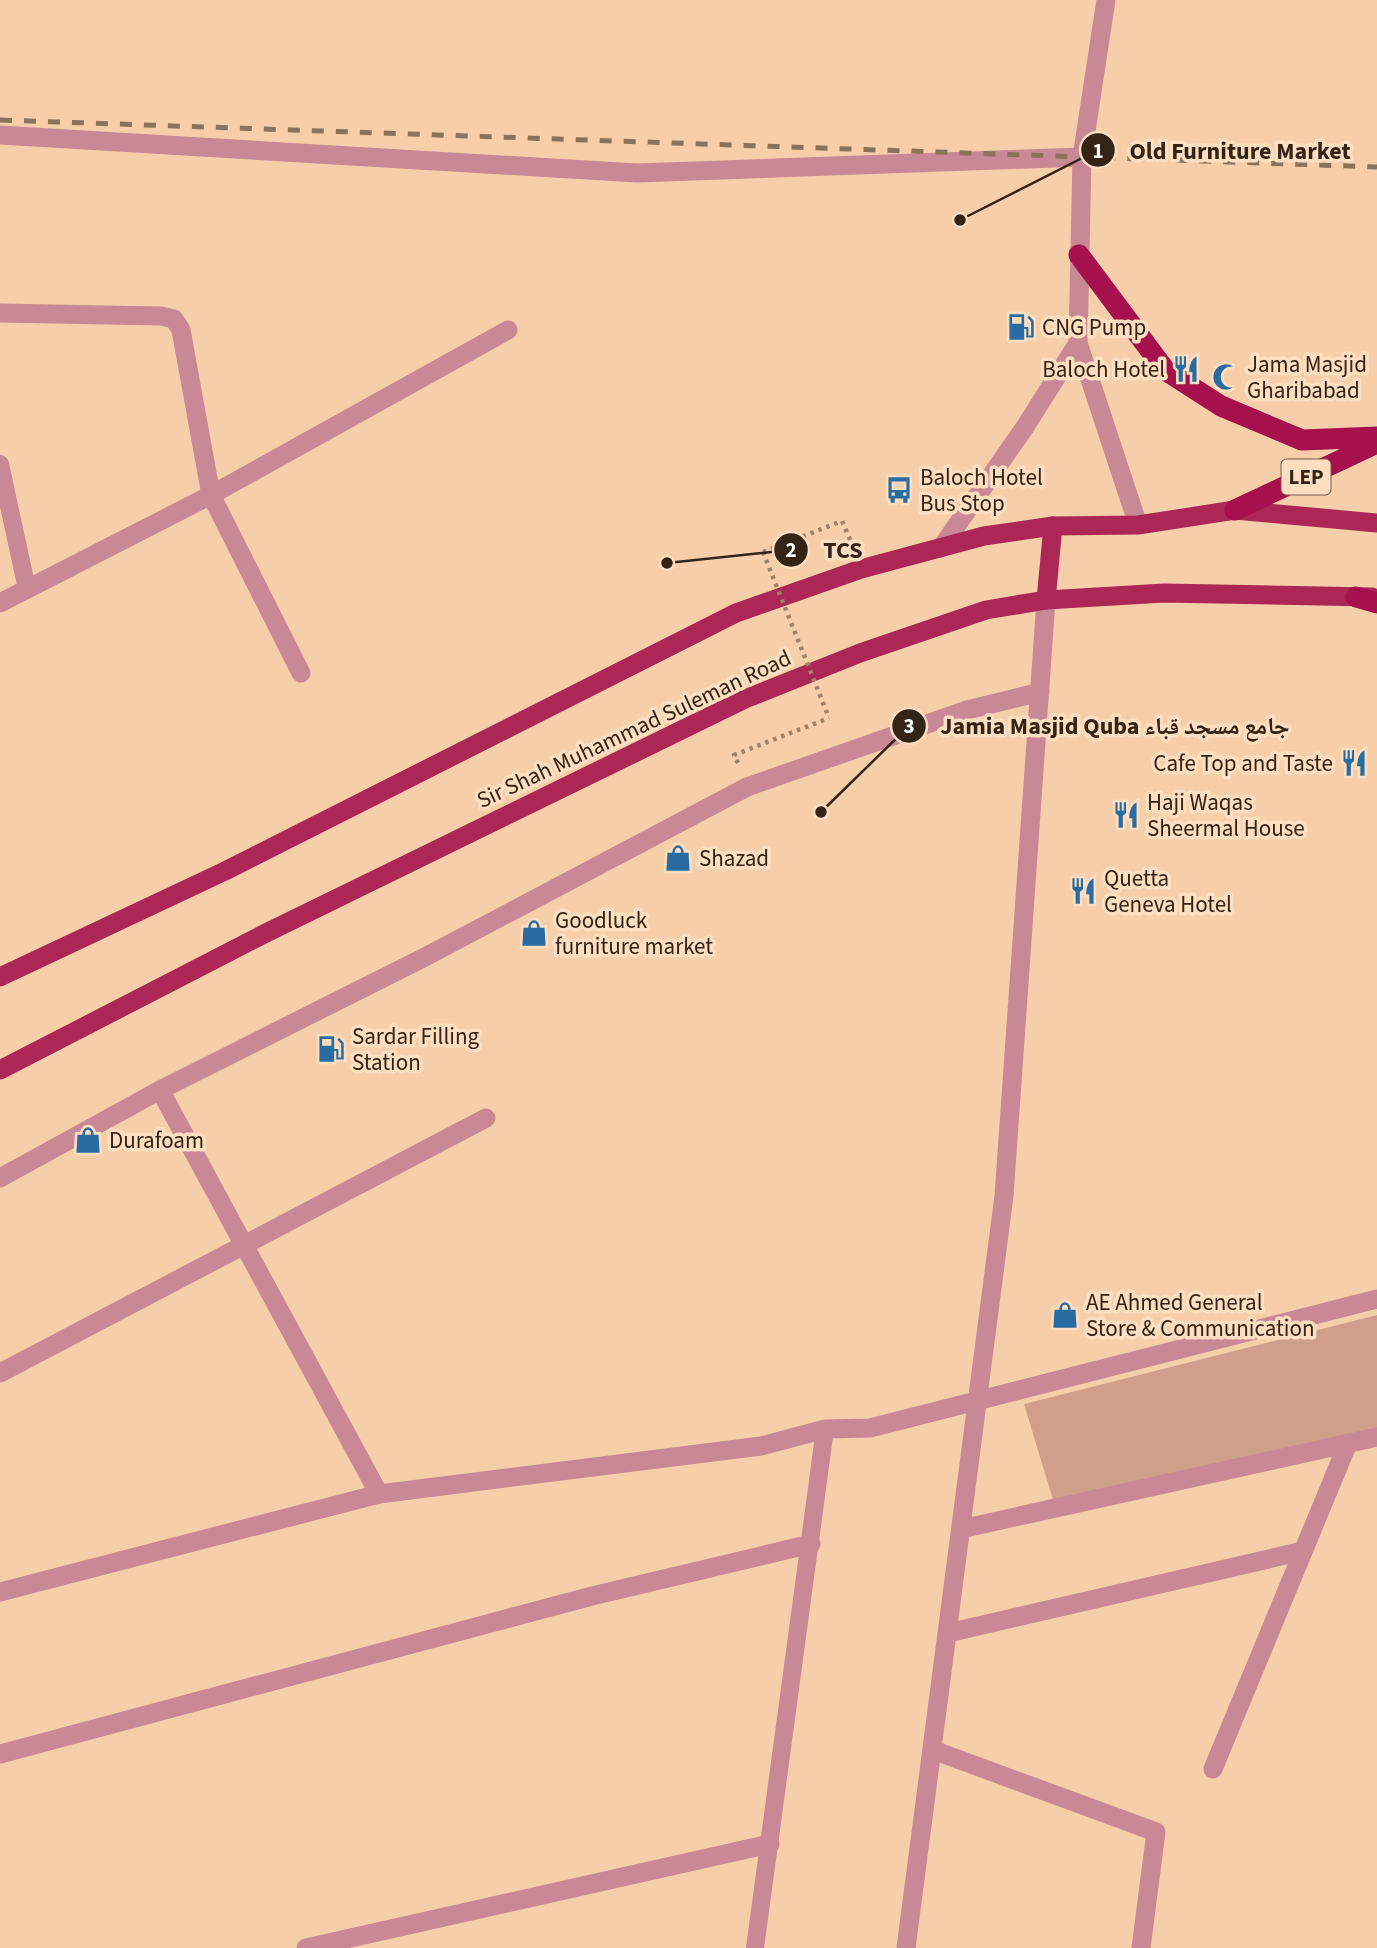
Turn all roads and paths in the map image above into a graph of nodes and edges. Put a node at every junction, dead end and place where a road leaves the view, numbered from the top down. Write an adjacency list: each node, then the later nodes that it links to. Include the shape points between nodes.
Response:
1 (1106, 0): 3 (street)
2 (0, 135): 3 (street, via 637,173)
3 (1082, 157): 4 (street)
4 (1079, 255): 7 (street); 8 (highway, via 1166,370 1221,406 1302,440)
5 (0, 313): 11 (street, via 174,319 181,330)
6 (508, 330): 11 (street)
7 (1078, 343): 15 (street); 17 (street)
8 (1377, 437)
9 (1377, 443): 12 (highway, LEP)
10 (0, 464): 18 (lane)
11 (211, 495): 18 (street); 23 (street)
12 (1235, 510): 14 (highway); 15 (highway)
13 (842, 521): 25 (path, bridge, via 764,552 829,718)
14 (1377, 523)
15 (1138, 525): 16 (highway)
16 (1053, 526): 17 (highway); 20 (highway)
17 (941, 548): 26 (highway, via 861,569 736,613 225,871)
18 (27, 589): 21 (street)
19 (1366, 597): 20 (highway, Sir Shah Muhammad Suleman Road, via 1164,593); 22 (highway)
20 (1046, 600): 24 (street); 27 (highway, Sir Shah Muhammad Suleman Road, via 986,610 745,699 266,933)
21 (0, 603)
22 (1377, 603)
23 (301, 673)
24 (1040, 692): 28 (street, via 967,710 747,787); 34 (street, via 1004,1195)
25 (734, 755)
26 (0, 977)
27 (0, 1070)
28 (160, 1090): 30 (street); 31 (street)
29 (486, 1118): 31 (street)
30 (0, 1178)
31 (247, 1245): 33 (street); 38 (street)
32 (1377, 1299): 34 (street)
33 (0, 1373)
34 (978, 1401): 35 (street, via 870,1428); 39 (street)
35 (825, 1429): 38 (street, via 761,1446); 40 (lane)
36 (1377, 1437): 37 (street)
37 (1348, 1443): 39 (street); 41 (street)
38 (379, 1494): 42 (street)
39 (961, 1530): 43 (street)
40 (811, 1544): 45 (street, via 592,1596); 47 (lane)
41 (1303, 1551): 43 (street); 46 (street)
42 (0, 1592)
43 (948, 1633): 44 (street)
44 (933, 1750): 50 (street); 51 (street, via 1156,1832)
45 (0, 1754)
46 (1213, 1769)
47 (770, 1844): 48 (street); 49 (lane)
48 (306, 1948)
49 (755, 1948)
50 (906, 1948)
51 (1141, 1948)

